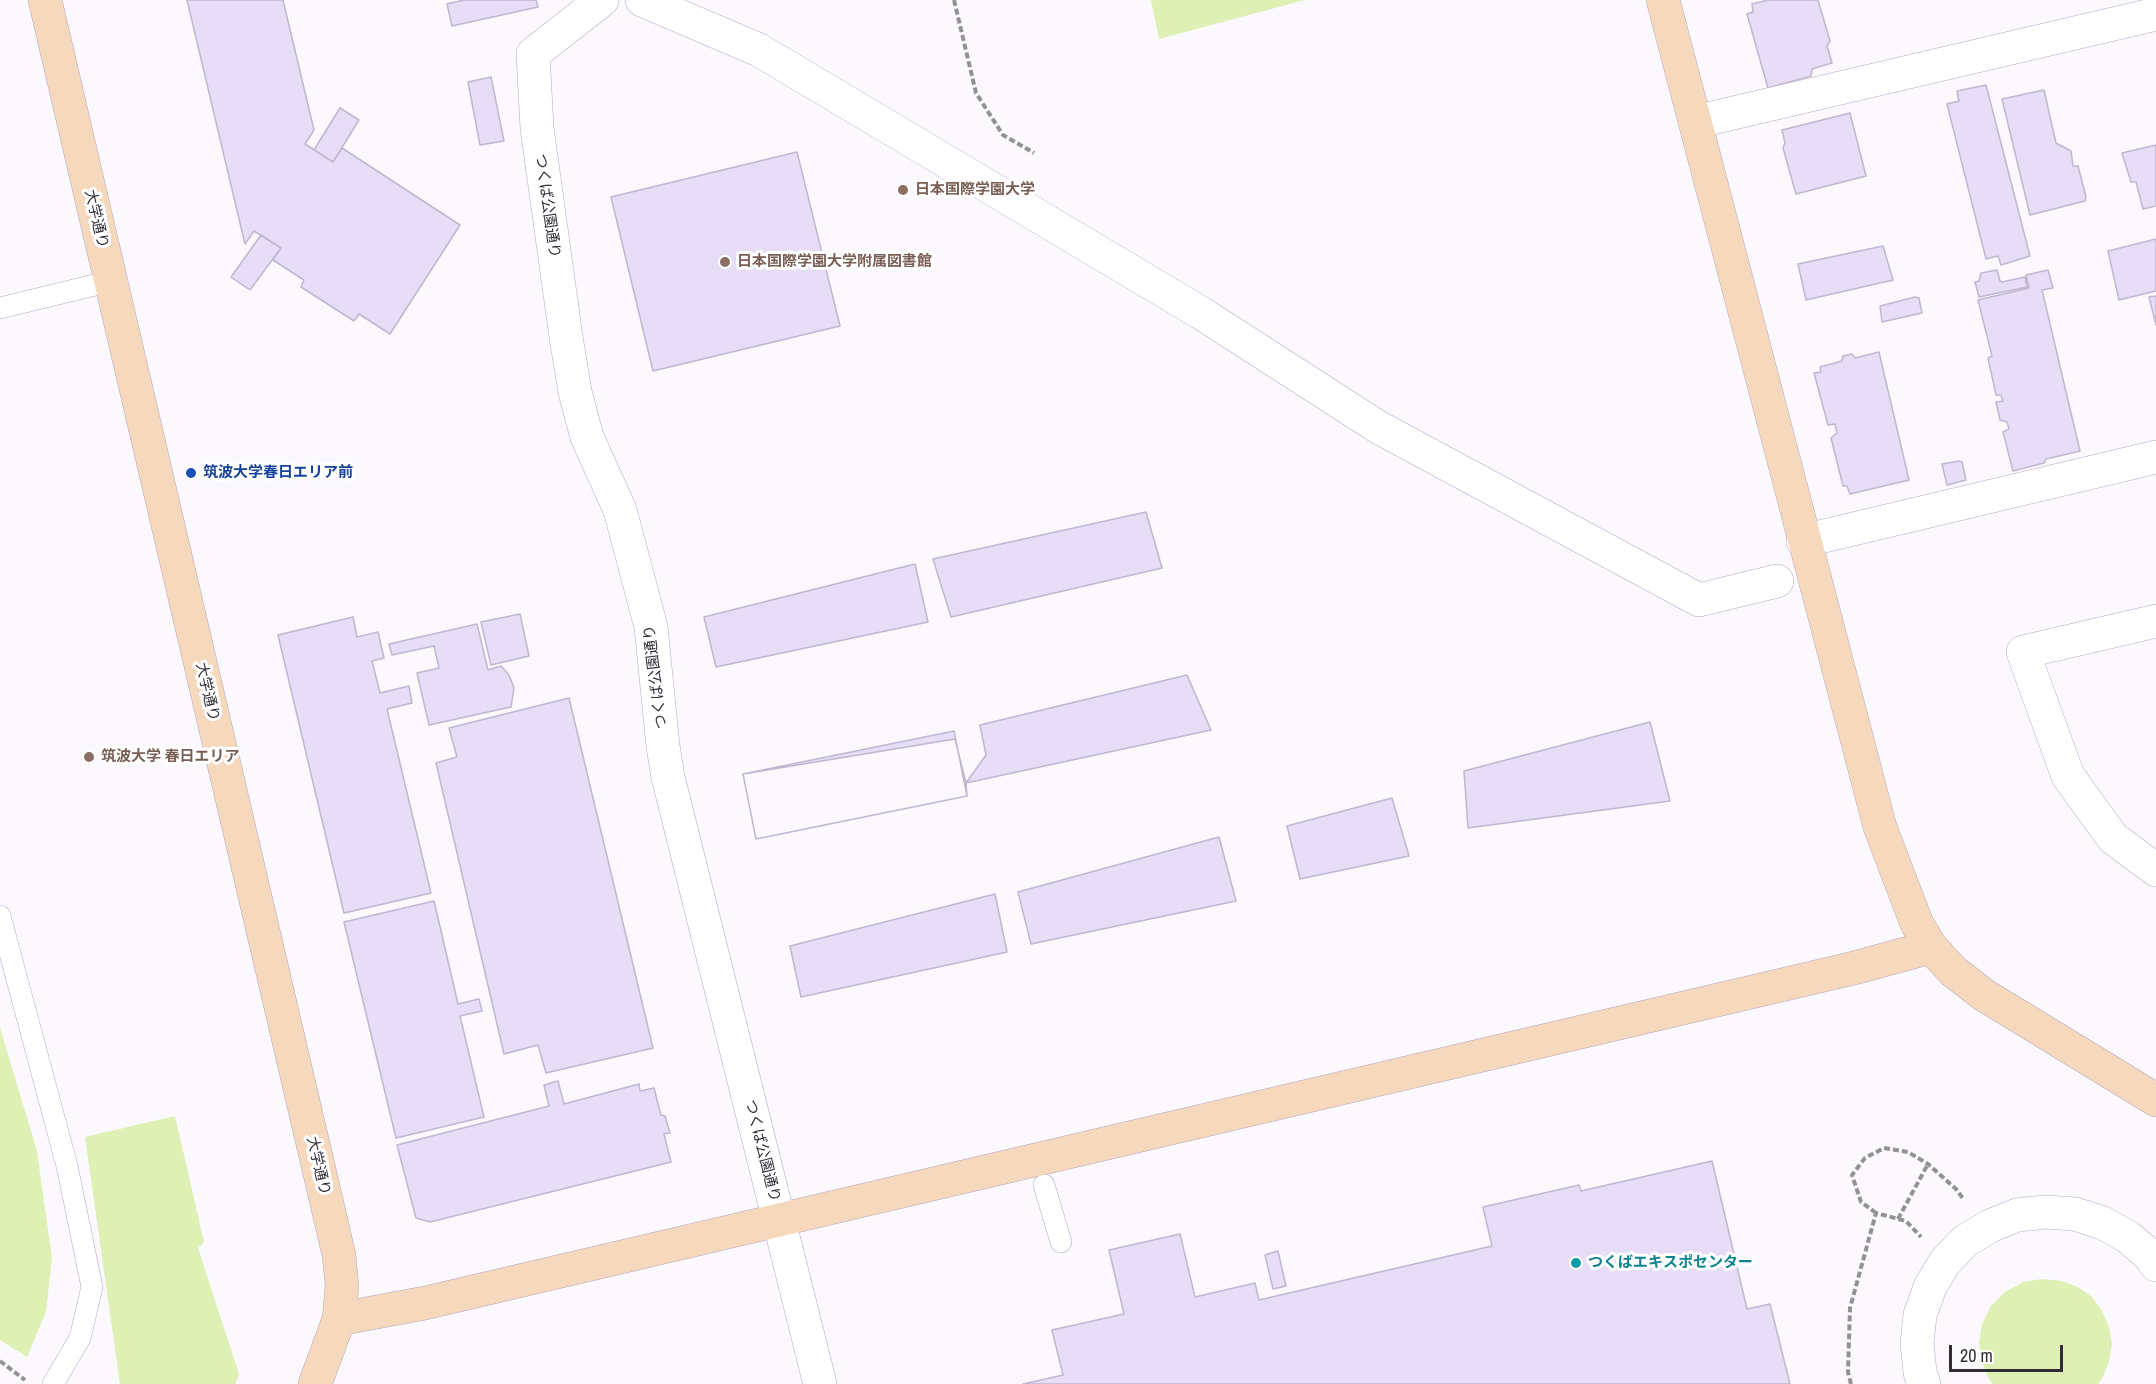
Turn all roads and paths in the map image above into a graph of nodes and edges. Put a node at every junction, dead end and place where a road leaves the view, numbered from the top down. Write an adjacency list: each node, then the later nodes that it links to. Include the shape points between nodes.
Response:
1 (45, 0): 9 (street, 大学通り)
2 (602, 0): 22 (street, つくば公園通り, via 533,54 537,128 552,242 575,392 587,437 620,510 651,627 668,777)
3 (642, 0): 13 (street, via 759,50 1201,313 1378,427 1699,600)
4 (954, 0): 8 (path, via 976,93 1003,135)
5 (1663, 0): 7 (street)
6 (2156, 14): 7 (street)
7 (1695, 122): 12 (street)
8 (1034, 153)
9 (111, 281): 10 (lane); 28 (street, 大学通り, via 339,1256)
10 (0, 308)
11 (2156, 457): 12 (street)
12 (1803, 541): 17 (street, via 1880,827 1911,908)
13 (1777, 581)
14 (2156, 621): 15 (street, via 2023,652 2068,776 2113,838)
15 (2156, 870)
16 (0, 916): 31 (lane, via 67,1166 92,1287 80,1338)
17 (1931, 947): 18 (street, via 1953,971 1984,995); 22 (street)
18 (2156, 1100)
19 (1928, 1164): 21 (path, via 1908,1152 1884,1148 1865,1158 1852,1175 1861,1202); 23 (path); 24 (path, via 1956,1189)
20 (1044, 1185): 25 (lane)
21 (1876, 1213): 23 (path); 34 (path, via 1850,1308)
22 (779, 1219): 28 (street, via 425,1303); 33 (street, つくば公園通り)
23 (1898, 1219): 26 (path, via 1906,1221)
24 (1984, 1230): 26 (street, via 1965,1241); 27 (street, via 2017,1215 2075,1214 2128,1237)
25 (1061, 1242)
26 (1945, 1262): 35 (street, via 1920,1315 1917,1343)
27 (2156, 1265)
28 (339, 1319): 32 (street, 大学通り)
29 (0, 1361): 30 (path)
30 (30, 1384)
31 (53, 1384)
32 (315, 1384)
33 (820, 1384)
34 (1851, 1384)
35 (1924, 1384)

